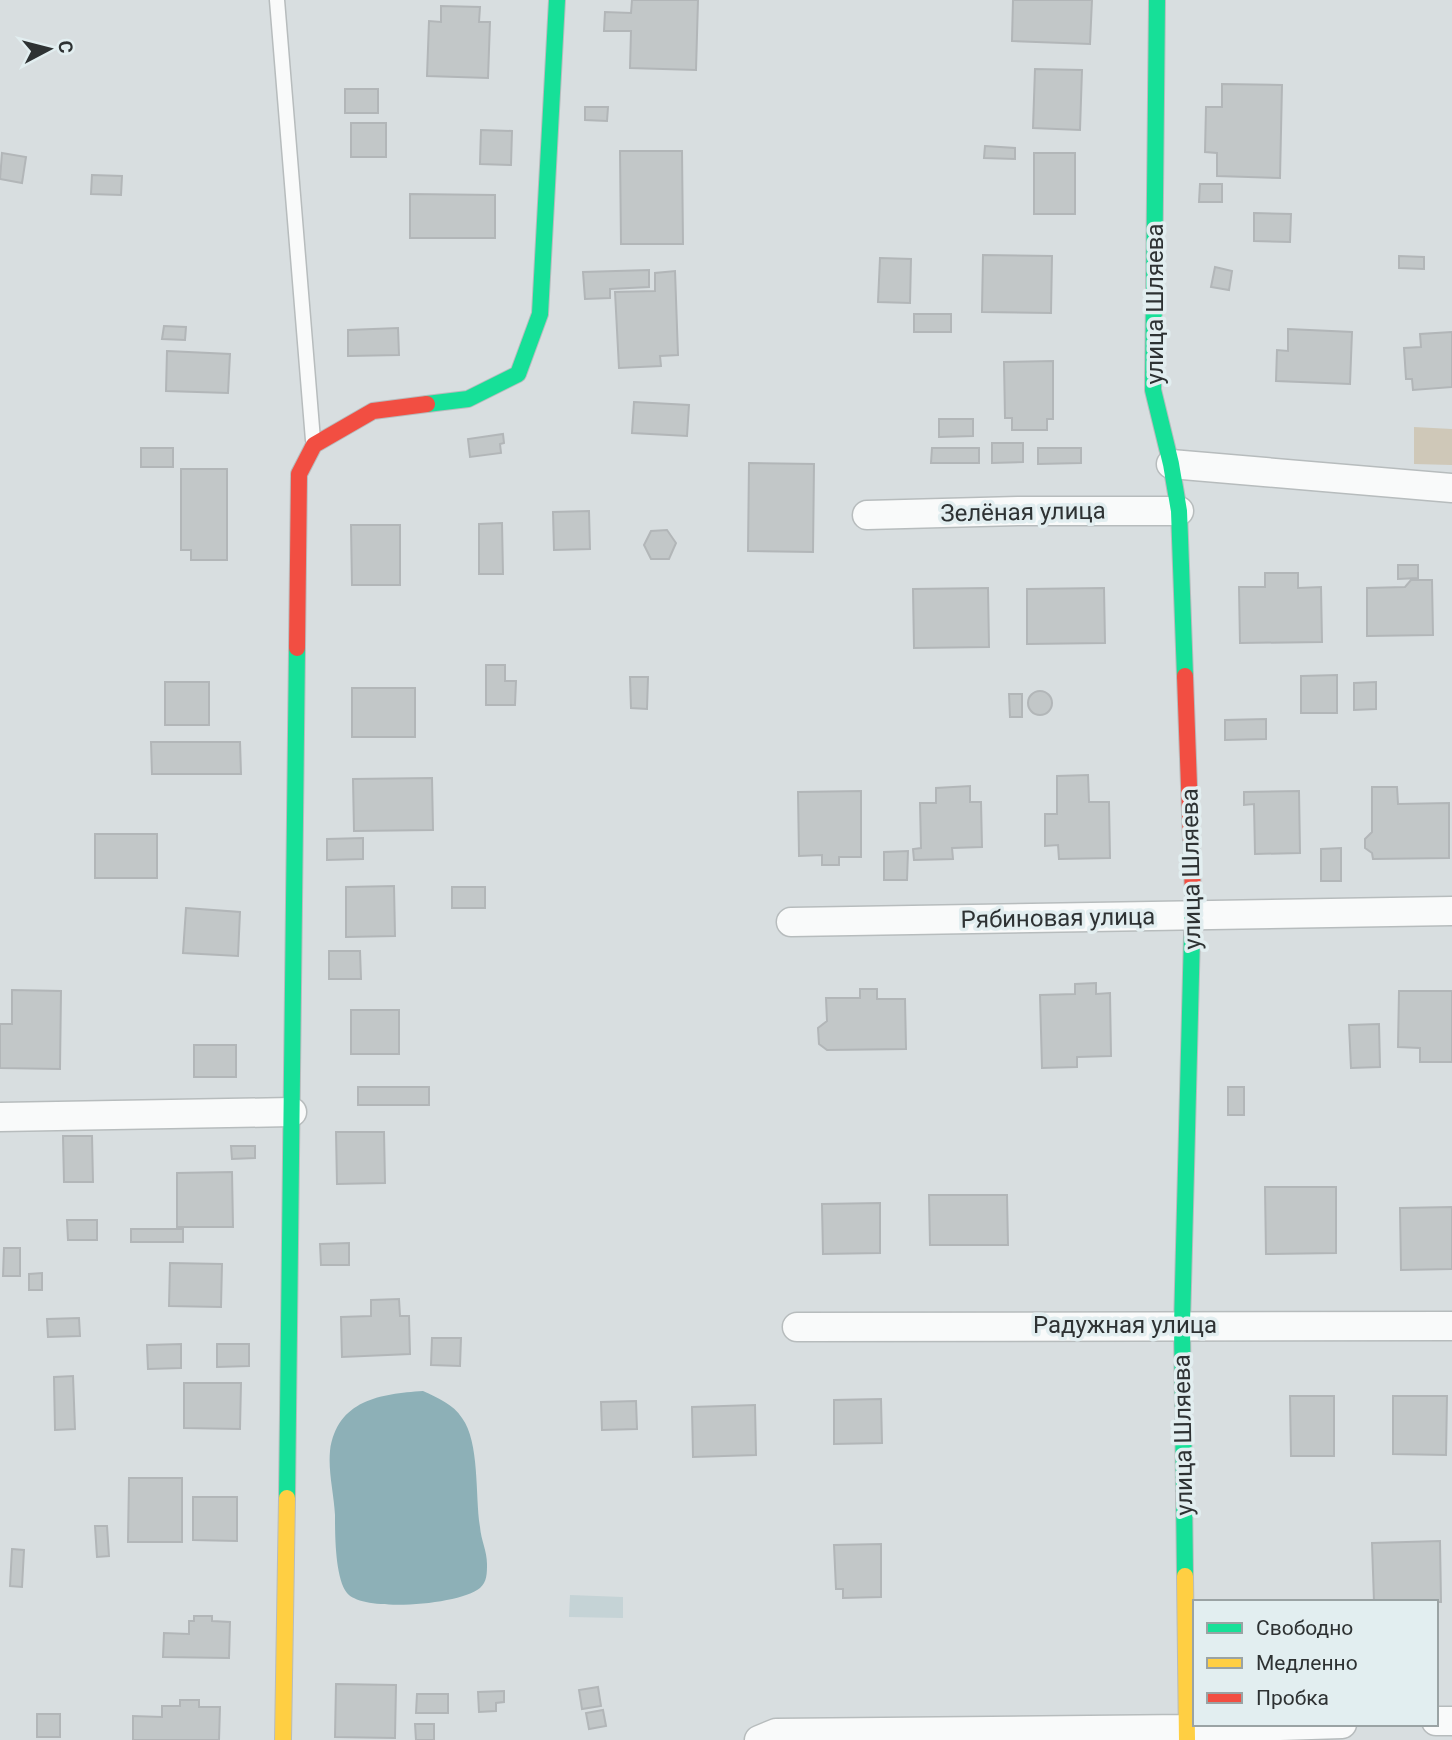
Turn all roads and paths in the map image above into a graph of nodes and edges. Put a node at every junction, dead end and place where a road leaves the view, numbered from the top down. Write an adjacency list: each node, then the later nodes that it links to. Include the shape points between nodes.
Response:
1 (277, 0): 4 (lane)
2 (557, 0): 4 (street, via 540,314 518,374 468,399 373,411)
3 (1157, 0): 5 (street, улица Шляева, via 1153,390)
4 (314, 445): 12 (street, via 299,474)
5 (1171, 464): 6 (street); 7 (street, улица Шляева)
6 (1452, 488)
7 (1179, 511): 8 (street, Зелёная улица); 10 (street, улица Шляева)
8 (867, 515)
9 (1452, 911): 10 (street, Рябиновая улица)
10 (1194, 916): 11 (street, Рябиновая улица); 14 (street, улица Шляева)
11 (791, 922)
12 (292, 1112): 13 (street); 19 (street)
13 (0, 1117)
14 (1182, 1325): 15 (street, Радужная улица); 16 (street, Радужная улица); 18 (street, улица Шляева)
15 (1452, 1326)
16 (797, 1327)
17 (1314, 1726): 18 (street)
18 (1187, 1735): 20 (street, via 776,1733)
19 (284, 1740)
20 (760, 1740)

